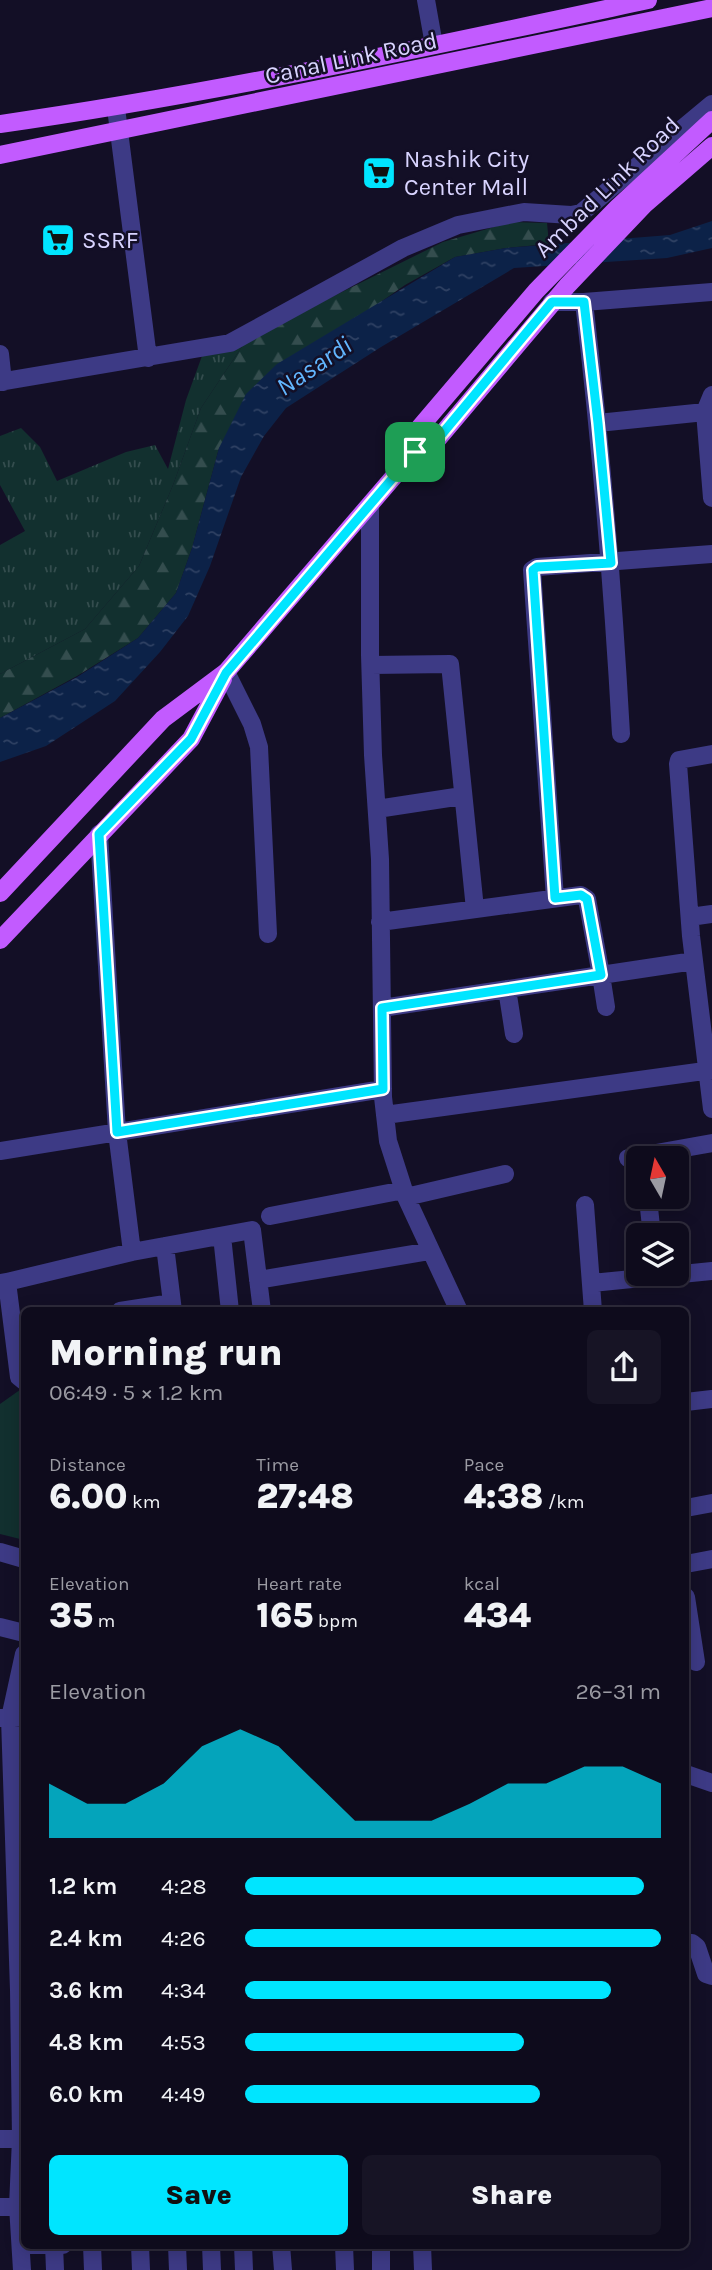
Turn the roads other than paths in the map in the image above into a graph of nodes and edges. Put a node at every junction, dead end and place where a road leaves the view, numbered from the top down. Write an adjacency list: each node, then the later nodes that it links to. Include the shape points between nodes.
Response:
1 (426, 0): 4 (street)
2 (648, 0): 4 (main road, Canal Link Road)
3 (712, 8): 8 (main road, Canal Link Road)
4 (434, 46): 5 (main road, Canal Link Road)
5 (116, 108): 7 (main road, Canal Link Road); 8 (street)
6 (711, 110): 15 (street, via 581,213 524,212 458,225 403,248 230,343); 19 (main road, Ambad Link Road, via 537,291 420,427)
7 (0, 124)
8 (119, 132): 10 (main road, Canal Link Road); 15 (street)
9 (712, 146): 12 (main road, Ambad Link Road, via 643,205)
10 (0, 155)
11 (712, 294): 13 (street)
12 (552, 302): 13 (street); 19 (main road, Ambad Link Road, via 437,440)
13 (584, 302): 18 (street)
14 (0, 354): 16 (street)
15 (148, 358): 16 (street)
16 (1, 382)
17 (709, 404): 18 (street); 20 (street)
18 (598, 423): 23 (street)
19 (415, 452): 21 (main road)
20 (712, 498)
21 (370, 505): 24 (street); 25 (main road)
22 (712, 554): 23 (street)
23 (611, 563): 26 (street); 32 (street, via 533,570)
24 (371, 665): 28 (street, via 450,664); 29 (street)
25 (226, 673): 30 (main road, via 191,739); 31 (main road, via 163,719); 37 (street, via 259,747)
26 (621, 734)
27 (712, 754): 35 (street, via 684,758 678,764)
28 (462, 796): 29 (street); 33 (street)
29 (376, 809): 36 (street)
30 (99, 834): 38 (main road); 50 (street)
31 (0, 893)
32 (555, 898): 33 (street); 40 (street, via 581,895 587,899)
33 (475, 909): 36 (street)
34 (712, 914): 35 (street)
35 (690, 917): 39 (street)
36 (380, 922): 44 (street)
37 (268, 934)
38 (0, 940)
39 (694, 961): 40 (street); 42 (street)
40 (601, 975): 41 (street); 43 (street)
41 (506, 989): 44 (street); 45 (street)
42 (705, 993): 46 (street)
43 (606, 1007)
44 (382, 1008): 47 (street)
45 (514, 1034)
46 (710, 1070): 48 (street); 49 (street)
47 (383, 1089): 49 (street); 50 (street)
48 (712, 1109)
49 (385, 1115): 55 (street, via 388,1141)
50 (117, 1132): 53 (street); 61 (street)
51 (712, 1143): 52 (street)
52 (690, 1147)
53 (0, 1151)
54 (505, 1174): 55 (street)
55 (405, 1193): 57 (street); 60 (street)
56 (585, 1205): 67 (street)
57 (270, 1216)
58 (222, 1236): 59 (street); 65 (street, via 252,1230); 69 (street)
59 (165, 1246): 61 (street); 68 (street)
60 (430, 1251): 65 (street); 71 (street)
61 (132, 1252): 66 (street)
62 (712, 1271): 63 (street)
63 (689, 1273)
64 (626, 1279): 67 (street)
65 (258, 1280): 70 (street)
66 (3, 1282): 73 (street)
67 (592, 1283): 72 (street)
68 (173, 1307)
69 (230, 1307)
70 (261, 1307)
71 (457, 1307)
72 (593, 1307)
73 (19, 1326): 74 (street)
74 (21, 1361)
75 (0, 1367): 76 (street)
76 (21, 1378)
77 (712, 1399): 78 (street)
78 (689, 1402)
79 (712, 1503): 80 (street)
80 (689, 1507)
81 (0, 1552): 82 (street)
82 (21, 1558)
83 (712, 1559): 84 (street)
84 (689, 1563)
85 (689, 1613): 88 (street)
86 (0, 1626): 87 (street)
87 (21, 1632)
88 (698, 1662)
89 (21, 1669): 90 (street)
90 (11, 1718): 92 (street)
91 (689, 1775): 93 (street)
92 (12, 1777): 94 (street)
93 (712, 1783)
94 (7, 1842): 95 (street)
95 (21, 1934)
96 (689, 1944): 97 (street, via 697,1947 705,1974)
97 (712, 1976)
98 (21, 1990): 99 (street)
99 (0, 1991)
100 (0, 2139): 101 (street)
101 (21, 2139): 102 (street)
102 (21, 2206): 103 (street)
103 (0, 2207)
104 (22, 2249): 115 (street)
105 (54, 2249): 116 (street)
106 (92, 2249): 117 (street)
107 (140, 2249): 118 (street)
108 (177, 2249): 119 (street)
109 (211, 2249): 120 (street)
110 (243, 2249): 121 (street)
111 (281, 2249): 122 (street)
112 (344, 2249): 123 (street)
113 (381, 2249): 124 (street)
114 (422, 2249): 125 (street)
115 (22, 2270)
116 (55, 2270)
117 (93, 2270)
118 (141, 2270)
119 (178, 2270)
120 (212, 2270)
121 (244, 2270)
122 (283, 2270)
123 (345, 2270)
124 (381, 2270)
125 (423, 2270)

